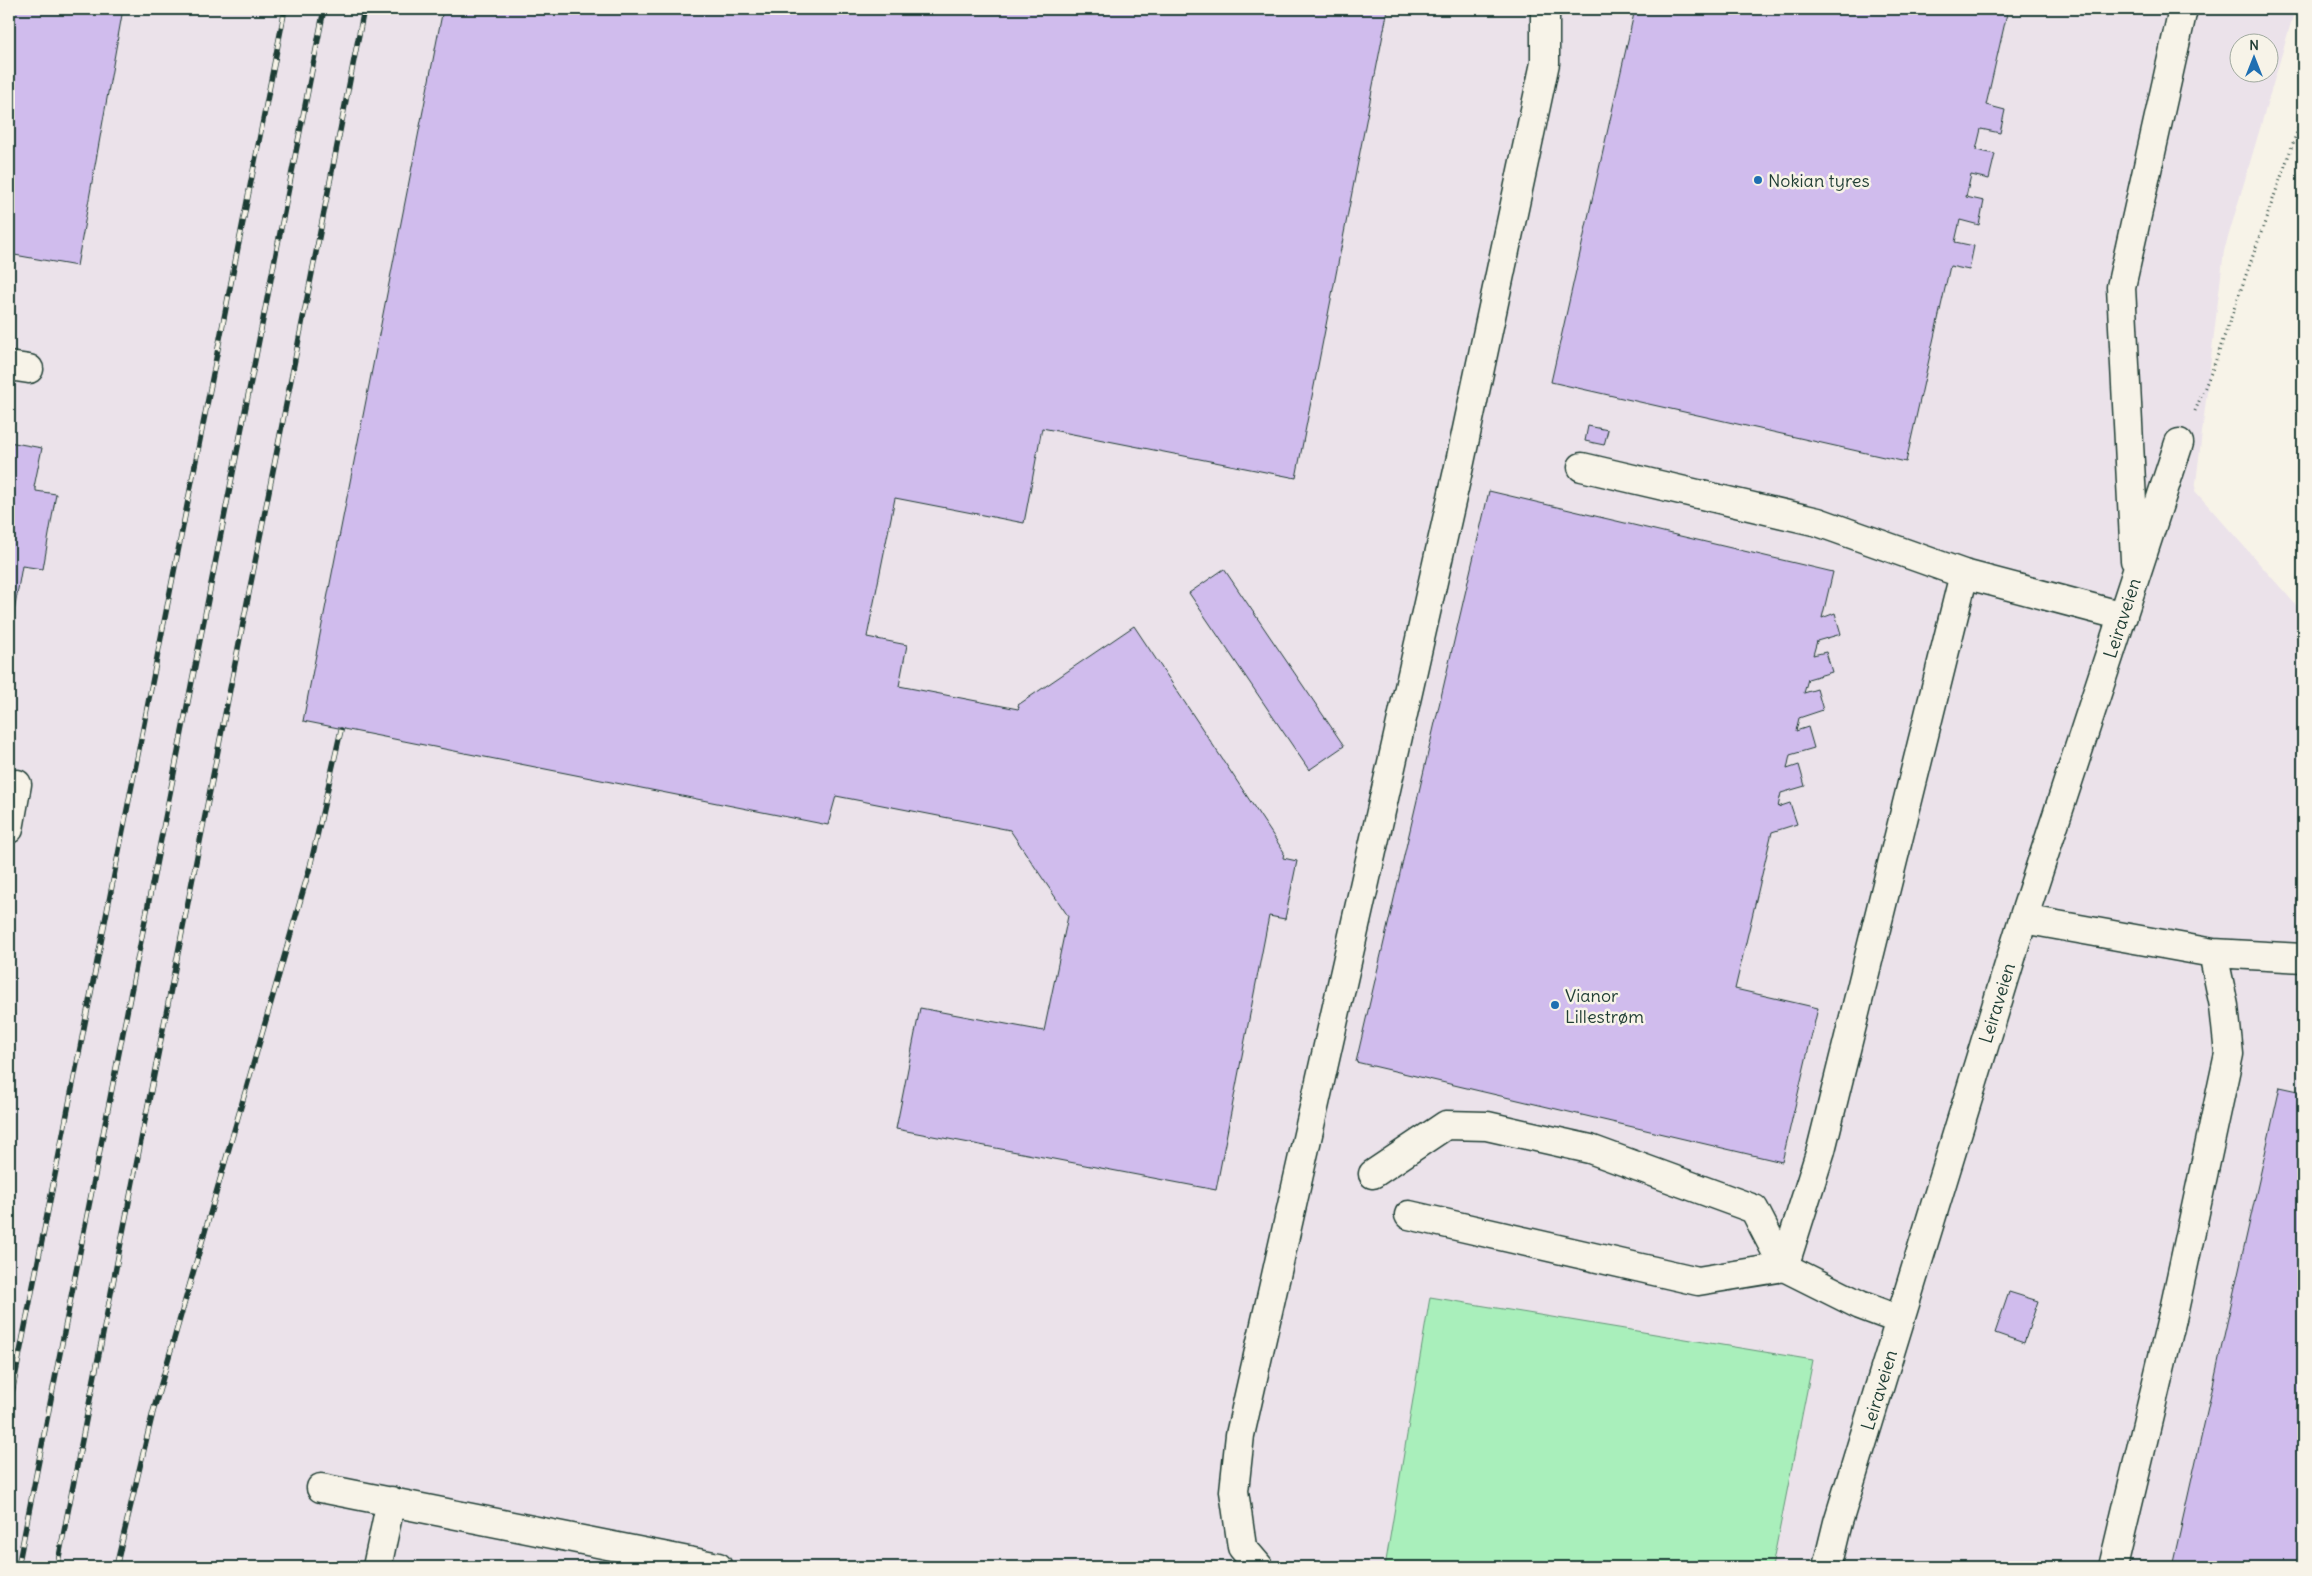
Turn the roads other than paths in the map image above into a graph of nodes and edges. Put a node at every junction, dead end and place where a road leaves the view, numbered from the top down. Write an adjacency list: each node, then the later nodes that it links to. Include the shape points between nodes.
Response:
1 (1545, 9): 21 (street, via 1545,63 1458,472 1240,1435 1234,1491 1242,1547)
2 (2183, 9): 6 (street, via 2121,287)
3 (2179, 443): 6 (street, Leiraveien)
4 (1582, 467): 5 (street, via 1818,522)
5 (1964, 574): 7 (street); 15 (street, via 1821,1150)
6 (2136, 575): 7 (street, Leiraveien)
7 (2123, 616): 10 (street, Leiraveien)
8 (17, 784): 9 (street)
9 (9, 829)
10 (2023, 918): 11 (street); 16 (street, Leiraveien)
11 (2213, 953): 12 (street); 23 (street, via 2224,1006 2229,1054 2174,1310)
12 (2303, 958)
13 (1373, 1174): 15 (street, via 1446,1125 1487,1126 1534,1136 1590,1149 1754,1209)
14 (1409, 1215): 15 (street, via 1698,1281)
15 (1784, 1267): 16 (street, via 1860,1305)
16 (1900, 1320): 22 (street, Leiraveien)
17 (321, 1488): 18 (street)
18 (390, 1501): 19 (street); 20 (street)
19 (377, 1567)
20 (718, 1567)
21 (1260, 1567)
22 (1827, 1567)
23 (2113, 1567)

